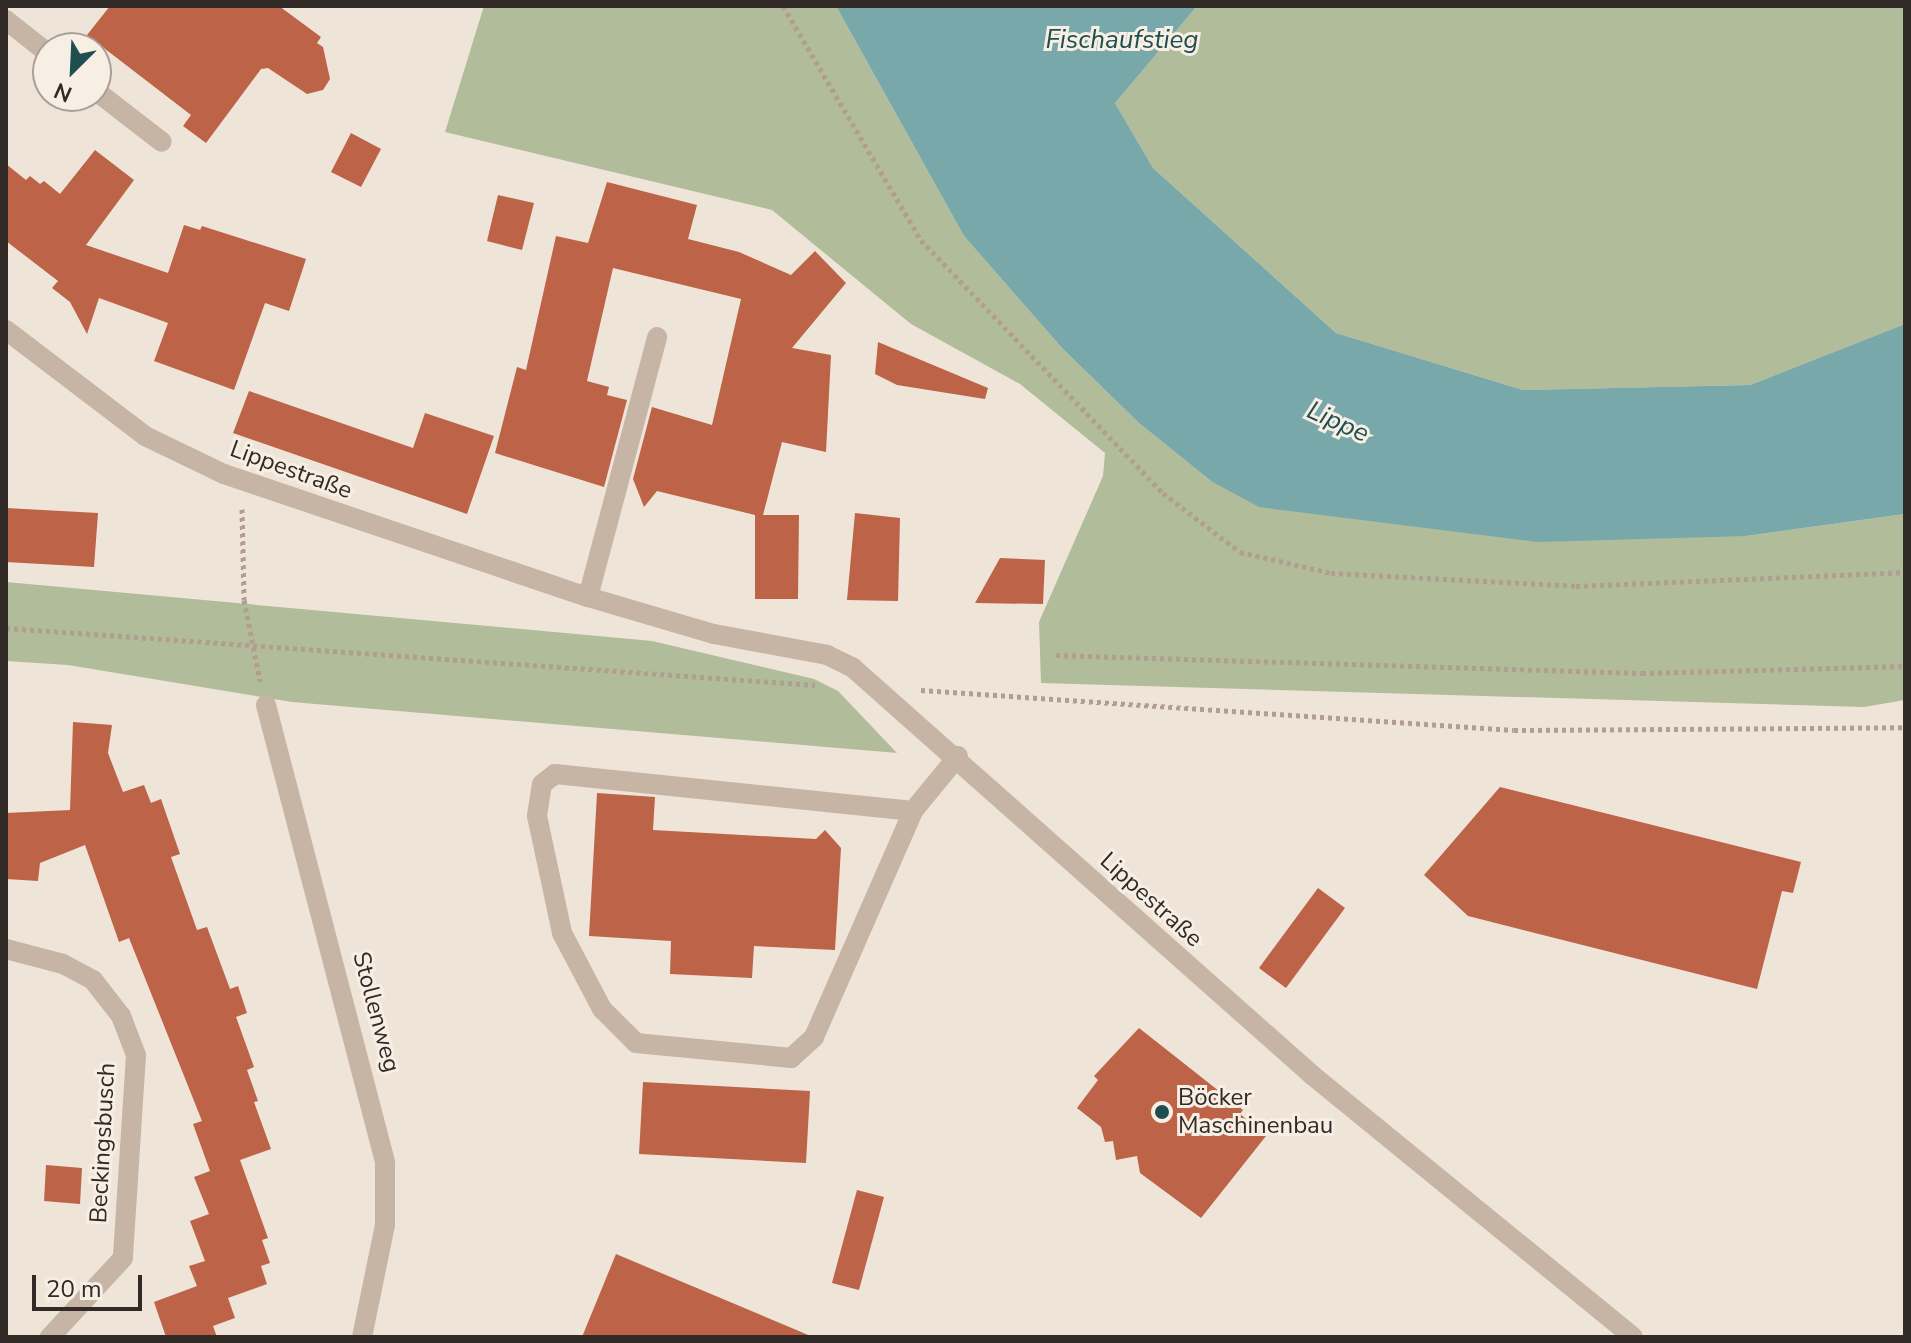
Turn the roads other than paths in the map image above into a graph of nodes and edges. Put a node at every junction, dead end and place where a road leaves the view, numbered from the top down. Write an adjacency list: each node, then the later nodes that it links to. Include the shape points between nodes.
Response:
1 (6, 20): 2 (street)
2 (32, 40)
3 (112, 103): 4 (street)
4 (162, 142)
5 (6, 330): 7 (street, Lippestraße, via 145,436 243,481)
6 (657, 337): 7 (street)
7 (588, 597): 9 (street, Lippestraße, via 714,634 827,655 877,687)
8 (266, 705): 13 (street, Stollenweg, via 385,1163 381,1254)
9 (958, 756): 10 (street); 14 (street, Lippestraße, via 1117,907 1300,1065)
10 (913, 811): 10 (street, via 814,1037 791,1058 636,1043 602,1009 562,933 537,816 542,784 555,774)
11 (6, 949): 12 (street, Beckingsbusch, via 63,964 93,980 121,1016 136,1055 123,1258)
12 (50, 1337)
13 (362, 1337)
14 (1633, 1337)

